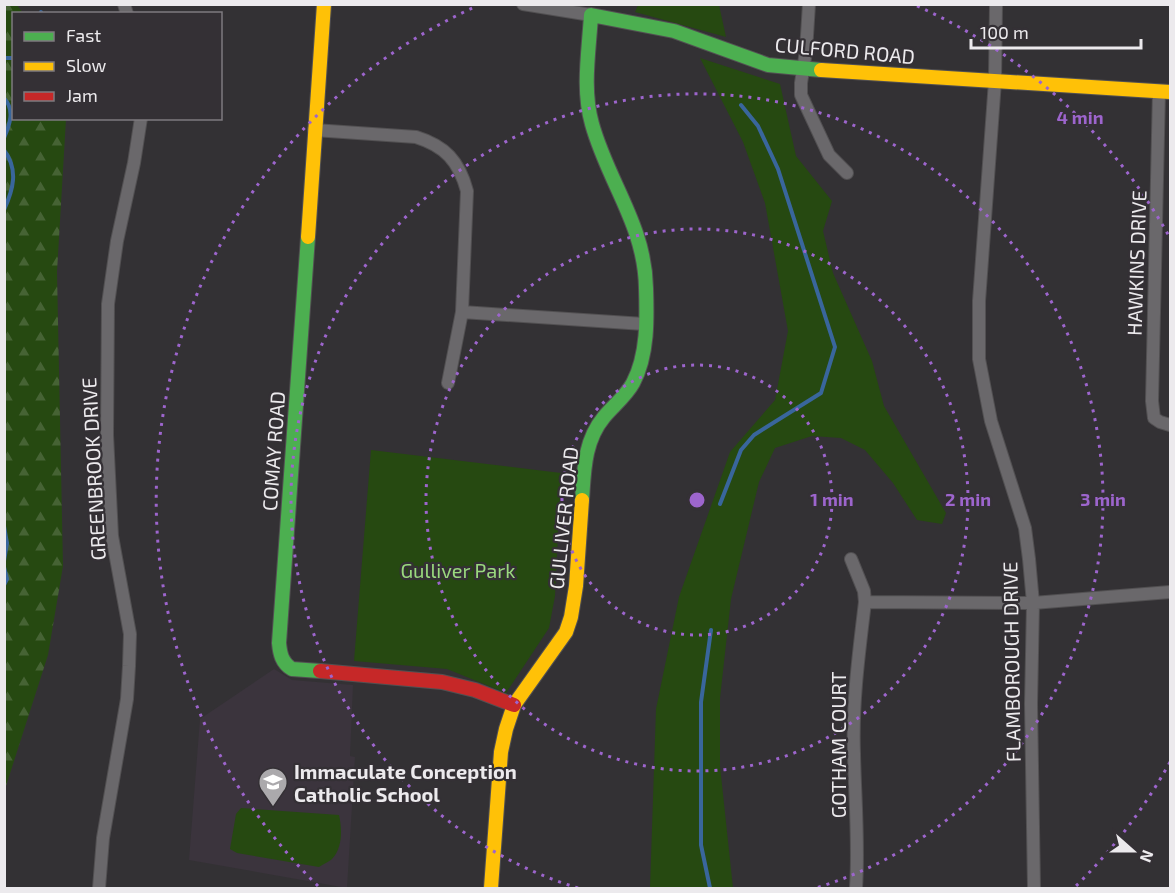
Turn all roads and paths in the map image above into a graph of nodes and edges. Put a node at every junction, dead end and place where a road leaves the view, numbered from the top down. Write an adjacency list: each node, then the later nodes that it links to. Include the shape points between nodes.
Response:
1 (324, 4): 10 (street, COMAY ROAD)
2 (809, 4): 6 (street)
3 (996, 4): 7 (street, FLAMBOROUGH DRIVE)
4 (531, 5): 5 (street, CULFORD ROAD)
5 (591, 15): 6 (street, CULFORD ROAD, via 674,31 768,65); 13 (street, GULLIVER ROAD, via 587,96 596,136 640,240 647,286)
6 (803, 69): 7 (street, CULFORD ROAD); 11 (street, via 801,95 829,154)
7 (995, 81): 8 (street, CULFORD ROAD); 19 (street, FLAMBOROUGH DRIVE, via 979,301 979,359 991,421 1025,528)
8 (1165, 92): 15 (street, HAWKINS DRIVE, via 1152,401 1154,418)
9 (141, 120): 21 (street, GREENBROOK DRIVE, via 108,304 107,435 112,536 130,634 126,699 103,838)
10 (314, 130): 12 (street, via 416,137 443,148 450,156 467,191); 20 (street, COMAY ROAD, via 280,658 292,669 442,682)
11 (847, 172)
12 (462, 312): 13 (street); 14 (street)
13 (644, 324): 20 (street, GULLIVER ROAD, via 640,363 633,383 595,429 588,447 576,586 566,632)
14 (448, 383)
15 (1170, 425)
16 (851, 560): 18 (street)
17 (1170, 592): 19 (street)
18 (865, 602): 19 (street); 23 (street, GOTHAM COURT, via 856,687)
19 (1033, 603): 24 (street, FLAMBOROUGH DRIVE)
20 (514, 705): 22 (street, GULLIVER ROAD, via 501,752)
21 (99, 888)
22 (491, 888)
23 (856, 888)
24 (1034, 888)

